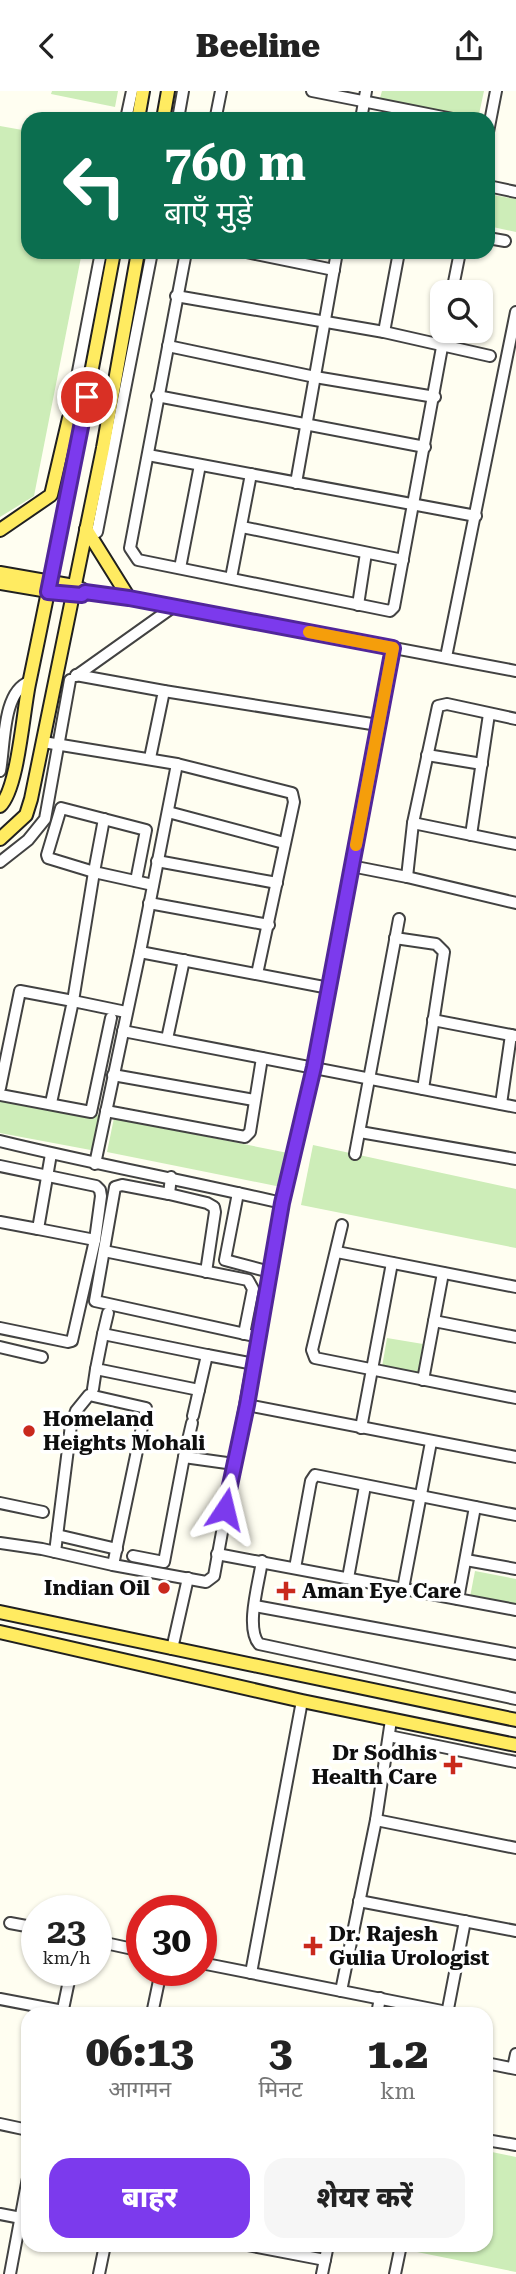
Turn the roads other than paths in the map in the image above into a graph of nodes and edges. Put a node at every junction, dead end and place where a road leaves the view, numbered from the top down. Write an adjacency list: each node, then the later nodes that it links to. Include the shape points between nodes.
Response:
1 (132, 91): 9 (street)
2 (143, 91): 10 (main road)
3 (168, 91): 11 (main road)
4 (183, 91): 12 (street)
5 (221, 91): 13 (street)
6 (312, 91): 8 (street)
7 (496, 91): 15 (street)
8 (365, 96): 14 (street)
9 (128, 112)
10 (139, 112)
11 (164, 112)
12 (179, 112)
13 (217, 112)
14 (426, 112)
15 (492, 112)
16 (495, 188): 17 (street)
17 (516, 192)
18 (495, 239): 19 (street)
19 (505, 241)
20 (100, 259): 41 (street)
21 (113, 259): 42 (main road)
22 (137, 259): 43 (main road)
23 (150, 259): 43 (street)
24 (184, 259): 31 (street)
25 (280, 259): 29 (street)
26 (336, 259): 29 (street)
27 (398, 259): 34 (street)
28 (459, 259): 30 (street)
29 (334, 270): 33 (street)
30 (455, 280)
31 (176, 296): 33 (street); 36 (street)
32 (516, 317): 51 (street)
33 (325, 321): 34 (street); 38 (street)
34 (384, 332): 35 (street)
35 (443, 345): 37 (street); 40 (street)
36 (168, 346): 38 (street); 39 (street)
37 (490, 356)
38 (315, 377): 40 (street); 44 (street)
39 (157, 396): 44 (street); 46 (street)
40 (435, 397): 45 (street)
41 (69, 418): 42 (main road); 53 (main road, via 51,495)
42 (83, 421): 61 (main road)
43 (113, 425): 54 (main road)
44 (306, 425): 45 (street); 49 (street)
45 (425, 447): 50 (street)
46 (148, 455): 47 (street); 57 (street, via 131,552 138,559)
47 (200, 465): 48 (street); 57 (street)
48 (251, 474): 49 (street); 52 (street)
49 (296, 483): 50 (street)
50 (413, 505): 51 (street); 56 (street)
51 (476, 516): 67 (street)
52 (242, 527): 55 (street); 59 (street)
53 (0, 530)
54 (91, 530): 62 (main road); 63 (main road)
55 (366, 553): 56 (street); 64 (street)
56 (403, 561): 64 (street, via 390,611)
57 (180, 568): 59 (street)
58 (0, 573): 61 (main road)
59 (231, 578): 64 (street)
60 (0, 583): 61 (main road)
61 (50, 587): 62 (main road); 70 (main road)
62 (77, 591): 63 (street); 72 (main road)
63 (129, 598): 65 (street)
64 (358, 605)
65 (173, 607): 66 (street); 69 (street)
66 (393, 648): 67 (street); 75 (street)
67 (446, 657): 68 (street)
68 (516, 671)
69 (73, 677): 71 (street); 72 (street); 79 (street)
70 (29, 682): 76 (street, via 21,685 10,701); 78 (main road)
71 (164, 691): 75 (street); 81 (street)
72 (52, 692): 77 (main road)
73 (489, 714): 74 (street); 80 (street, via 441,704); 83 (street)
74 (516, 719)
75 (378, 725): 95 (street)
76 (4, 742): 78 (main road); 84 (street)
77 (43, 742): 79 (street); 90 (main road, via 26,815)
78 (18, 744): 85 (main road, via 10,791)
79 (59, 744): 81 (street); 94 (street, via 46,819)
80 (427, 755): 83 (street); 88 (street)
81 (150, 758): 82 (street)
82 (177, 764): 86 (street); 91 (street, via 292,793)
83 (482, 764): 89 (street)
84 (0, 771)
85 (0, 806)
86 (168, 812): 91 (street); 93 (street)
87 (104, 819): 96 (street); 96 (street, via 61,808 47,855 51,861); 98 (street, via 146,830)
88 (413, 823): 89 (street); 97 (street)
89 (471, 835): 92 (street)
90 (0, 838)
91 (284, 843): 99 (street)
92 (516, 844)
93 (157, 860): 99 (street); 100 (street)
94 (0, 862)
95 (351, 866): 97 (street); 109 (street)
96 (94, 872): 98 (street); 110 (street)
97 (407, 877): 101 (street)
98 (136, 881): 100 (street)
99 (277, 883): 104 (street)
100 (153, 885): 102 (street)
101 (516, 902)
102 (149, 903): 104 (street); 106 (street)
103 (399, 919): 105 (street)
104 (269, 926): 108 (street)
105 (395, 938): 113 (street, via 436,944 444,952); 120 (street)
106 (141, 952): 107 (street); 111 (street)
107 (184, 960): 108 (street); 116 (street)
108 (257, 974): 109 (street)
109 (329, 988): 118 (street)
110 (73, 1001): 111 (street); 121 (street, via 20,991); 125 (street)
111 (126, 1012): 114 (street)
112 (111, 1018): 125 (street, via 91,1112)
113 (433, 1020): 115 (street); 122 (street)
114 (123, 1031): 116 (street); 119 (street)
115 (513, 1035): 126 (street)
116 (167, 1039): 117 (street)
117 (262, 1058): 118 (street); 124 (street)
118 (314, 1067): 120 (street); 140 (street)
119 (113, 1075): 124 (street); 128 (street)
120 (370, 1078): 122 (street); 129 (street)
121 (0, 1088)
122 (423, 1089): 126 (street)
123 (0, 1095): 125 (street)
124 (254, 1100): 128 (street, via 250,1132 245,1137)
125 (51, 1103)
126 (501, 1104): 127 (street)
127 (516, 1107)
128 (106, 1111): 134 (street)
129 (360, 1132): 132 (street); 133 (street)
130 (0, 1141): 131 (street)
131 (51, 1154): 134 (street); 136 (street)
132 (355, 1154)
133 (516, 1159)
134 (95, 1164): 137 (street)
135 (0, 1166): 136 (street)
136 (46, 1176): 143 (street); 144 (street, via 100,1190)
137 (171, 1177): 138 (street); 139 (street)
138 (238, 1192): 140 (street); 149 (street, via 225,1261)
139 (169, 1194): 145 (street, via 115,1187); 148 (street, via 214,1207)
140 (282, 1203): 149 (street)
141 (0, 1221): 143 (street)
142 (342, 1225): 146 (street)
143 (38, 1229): 144 (street)
144 (95, 1240): 154 (street, via 72,1341)
145 (104, 1251): 148 (street); 156 (street, via 95,1301)
146 (337, 1252): 147 (street); 164 (street, via 313,1355 319,1361)
147 (392, 1263): 150 (street); 164 (street)
148 (206, 1272): 156 (street, via 251,1282)
149 (270, 1272): 157 (street)
150 (443, 1273): 151 (street); 153 (street)
151 (516, 1287)
152 (108, 1313): 155 (street)
153 (434, 1321): 158 (street); 165 (street)
154 (0, 1328)
155 (103, 1334): 160 (street); 163 (street)
156 (244, 1334): 157 (street)
157 (259, 1336): 162 (street)
158 (516, 1337)
159 (0, 1347): 161 (street)
160 (207, 1355): 162 (street); 167 (street)
161 (42, 1357)
162 (254, 1364): 169 (street)
163 (96, 1369): 166 (street); 167 (street)
164 (372, 1370): 165 (street); 170 (street)
165 (423, 1380): 168 (street)
166 (93, 1389)
167 (199, 1389): 172 (street)
168 (516, 1398)
169 (247, 1405): 170 (street); 174 (street)
170 (361, 1429): 171 (street)
171 (431, 1442): 173 (street); 176 (street)
172 (184, 1457): 174 (street); 185 (street, via 164,1562)
173 (516, 1457)
174 (233, 1464): 183 (street)
175 (365, 1486): 176 (street); 188 (street, via 312,1477); 190 (street)
176 (421, 1497): 178 (street); 192 (street)
177 (0, 1503): 179 (street)
178 (475, 1507): 180 (street); 186 (street)
179 (43, 1512)
180 (516, 1515)
181 (56, 1542): 182 (street); 184 (street); 184 (street); 184 (street, via 76,1411 89,1395 135,1405 146,1408)
182 (0, 1543)
183 (217, 1554): 187 (street); 191 (street, via 211,1580)
184 (115, 1556): 191 (street)
185 (133, 1556)
186 (466, 1560): 189 (street); 193 (street)
187 (262, 1561): 188 (street); 194 (street)
188 (295, 1568): 190 (street)
189 (516, 1569)
190 (348, 1578): 192 (street)
191 (188, 1579): 198 (street)
192 (403, 1589): 193 (street)
193 (458, 1599): 195 (street)
194 (255, 1606): 199 (street); 200 (street, via 253,1637 259,1644)
195 (516, 1610)
196 (0, 1612): 198 (main road)
197 (0, 1632): 201 (main road)
198 (172, 1649): 203 (main road)
199 (516, 1654)
200 (516, 1699)
201 (302, 1701): 202 (main road); 215 (street)
202 (391, 1720): 204 (street); 205 (main road)
203 (516, 1720)
204 (388, 1736): 206 (street); 207 (street)
205 (516, 1745)
206 (516, 1762)
207 (376, 1820): 208 (street); 209 (street)
208 (516, 1848)
209 (359, 1901): 210 (street); 218 (street)
210 (465, 1921): 213 (street); 226 (street)
211 (10, 1923): 212 (street)
212 (21, 1925)
213 (516, 1931)
214 (217, 1966): 215 (street)
215 (251, 1973): 218 (street)
216 (68, 1986): 222 (street)
217 (158, 1986): 223 (street)
218 (341, 1991): 220 (street)
219 (0, 1999): 221 (street)
220 (380, 1999): 224 (street); 225 (street)
221 (35, 2007)
222 (63, 2007)
223 (153, 2007)
224 (378, 2007)
225 (418, 2007)
226 (448, 2007)
227 (516, 2054): 229 (street)
228 (493, 2064): 229 (street)
229 (515, 2069)
230 (0, 2124): 231 (street)
231 (21, 2128)
232 (493, 2141): 233 (street)
233 (516, 2145)
234 (0, 2214): 235 (street)
235 (21, 2218): 241 (street)
236 (104, 2252): 242 (street)
237 (283, 2252): 240 (street)
238 (327, 2252): 240 (street)
239 (400, 2252): 244 (street)
240 (325, 2260): 243 (street)
241 (10, 2274)
242 (99, 2274)
243 (322, 2274)
244 (395, 2274)

